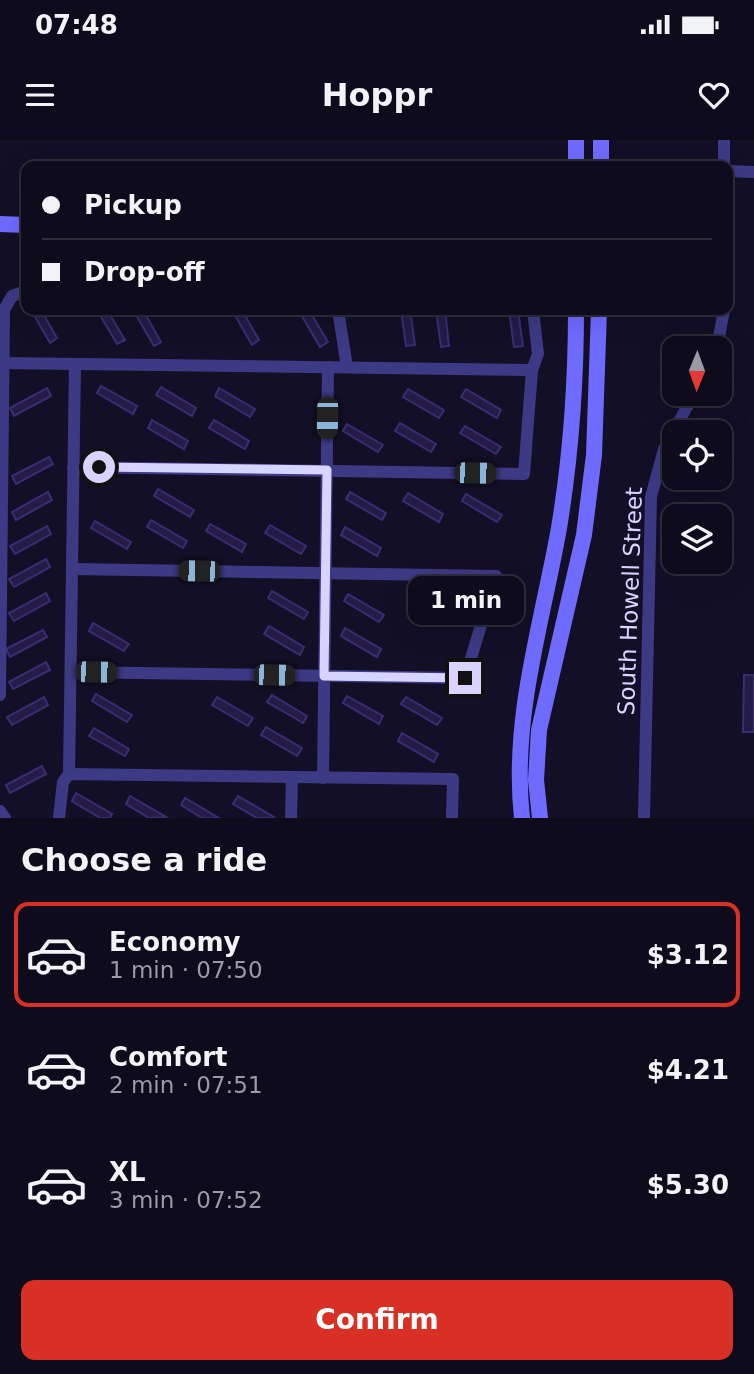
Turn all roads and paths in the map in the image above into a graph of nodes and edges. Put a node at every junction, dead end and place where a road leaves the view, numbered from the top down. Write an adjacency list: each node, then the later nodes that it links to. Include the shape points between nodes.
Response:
1 (576, 140): 4 (main road)
2 (601, 140): 5 (main road)
3 (724, 140): 6 (street)
4 (576, 161)
5 (601, 161)
6 (724, 161)
7 (733, 171): 8 (street)
8 (754, 172)
9 (0, 224): 10 (main road)
10 (21, 225)
11 (21, 292): 18 (street, via 6,302)
12 (339, 315): 21 (street)
13 (534, 315): 22 (street, via 538,354)
14 (576, 315): 39 (main road, via 571,452 520,728)
15 (599, 315): 40 (main road, via 594,455 584,535 539,730 536,780)
16 (723, 315): 17 (street)
17 (719, 336)
18 (1, 363): 19 (street); 30 (street)
19 (75, 363): 20 (street); 24 (street)
20 (328, 367): 21 (street); 25 (street)
21 (347, 367): 22 (street)
22 (532, 370): 25 (street, via 524,474)
23 (687, 406): 41 (street, South Howell Street, via 664,449 651,497)
24 (73, 467): 25 (street); 26 (street)
25 (327, 470): 27 (street)
26 (72, 569): 27 (street); 28 (street)
27 (326, 573): 29 (street); 29 (street, via 496,576 465,678)
28 (71, 672): 29 (street); 31 (street)
29 (324, 676): 33 (street)
30 (0, 695)
31 (69, 774): 32 (street); 36 (street, via 63,782)
32 (292, 777): 33 (street); 37 (street)
33 (323, 778): 38 (street, via 453,779)
34 (0, 811): 35 (street)
35 (5, 817)
36 (60, 817)
37 (291, 817)
38 (452, 817)
39 (522, 817)
40 (540, 817)
41 (644, 817)

